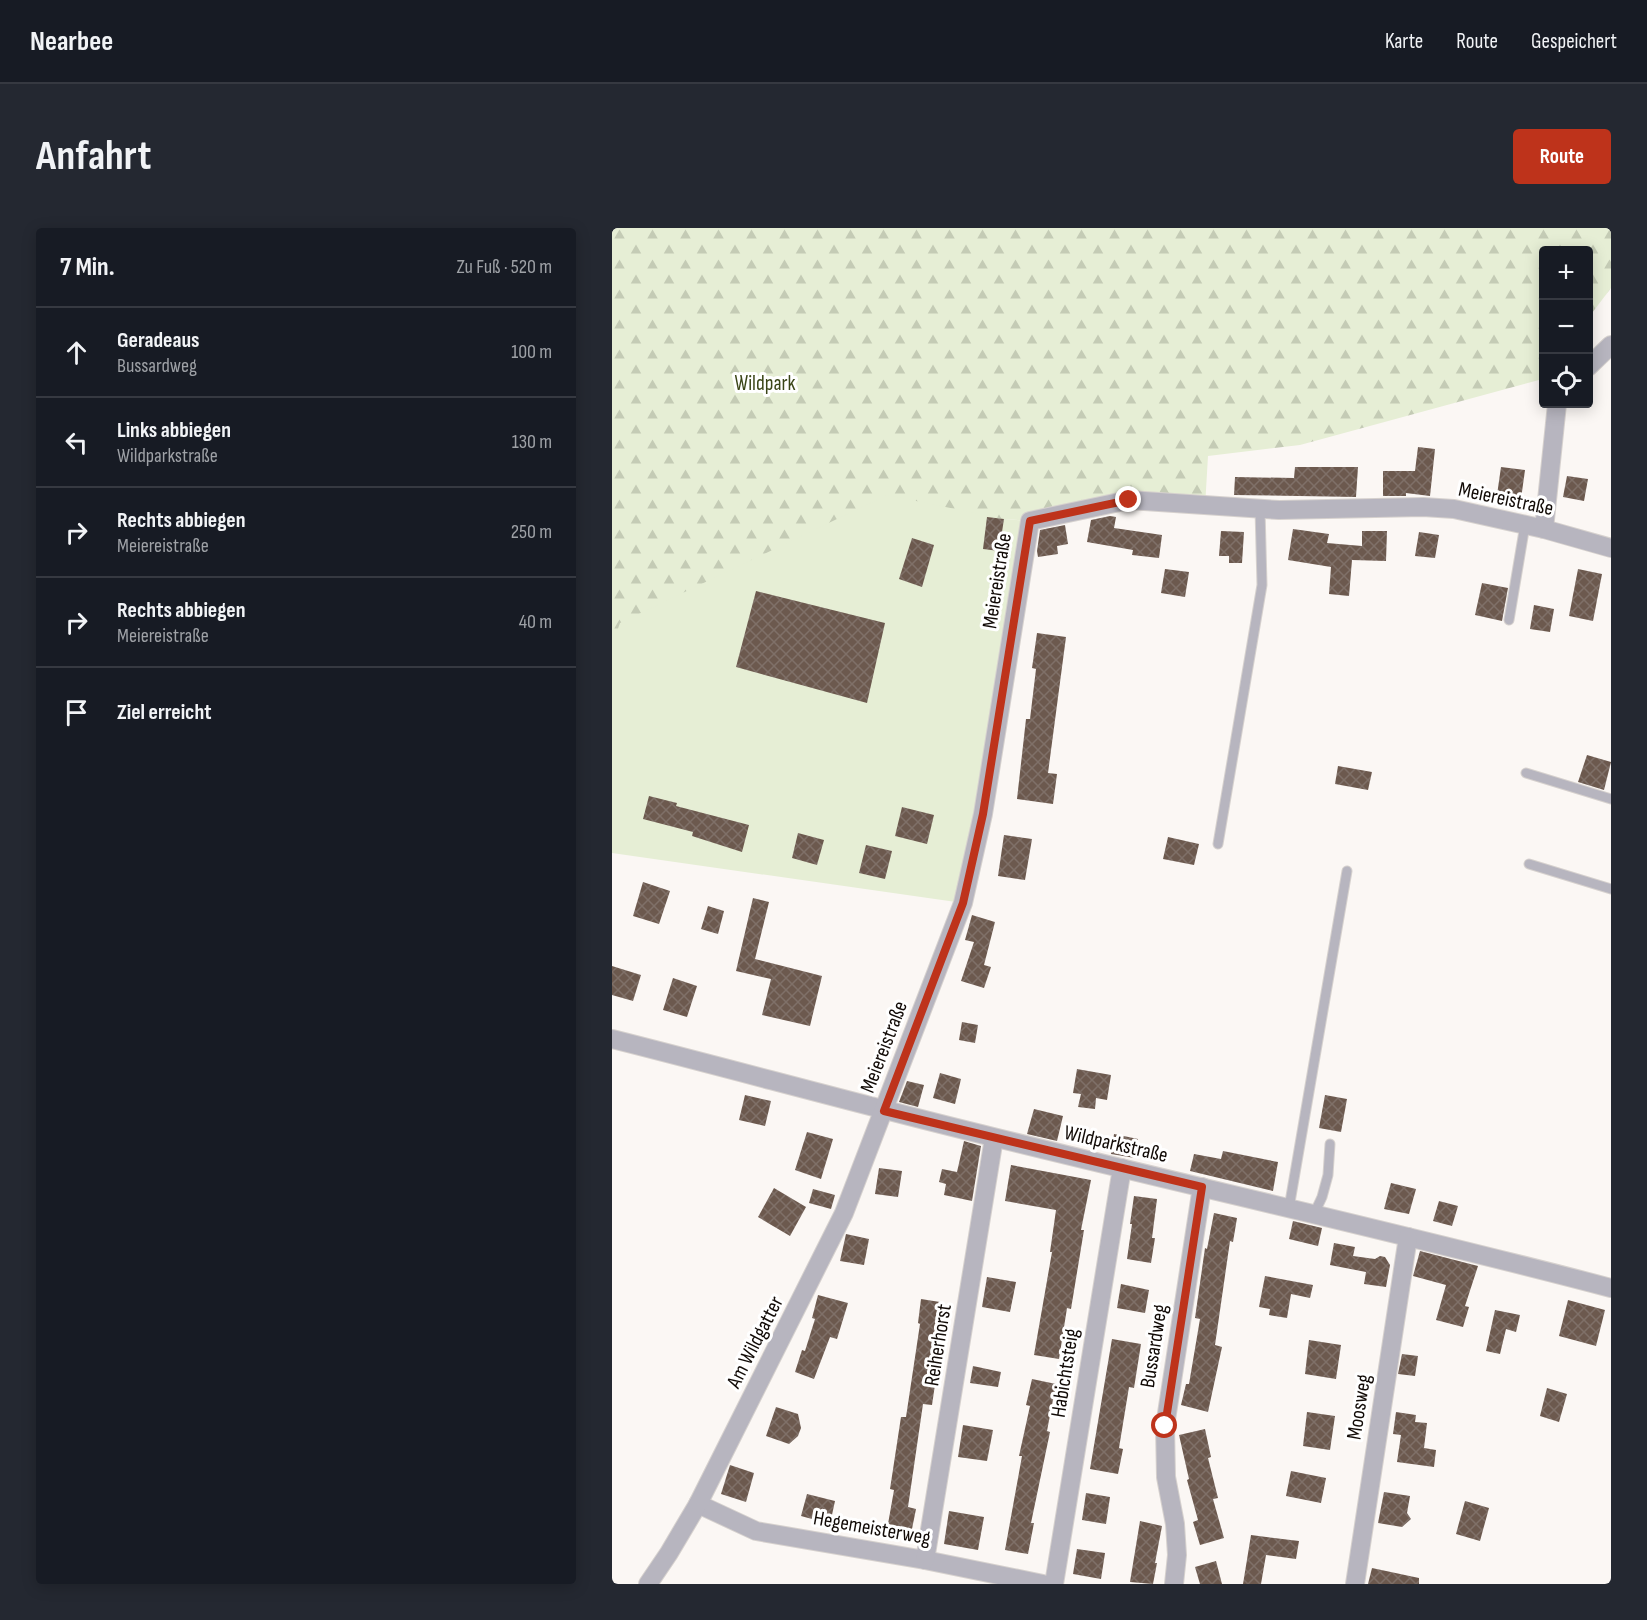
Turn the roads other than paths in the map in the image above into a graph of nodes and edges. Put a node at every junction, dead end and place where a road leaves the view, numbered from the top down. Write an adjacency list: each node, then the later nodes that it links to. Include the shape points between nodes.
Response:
1 (1611, 345): 2 (street)
2 (1593, 362)
3 (1557, 408): 6 (street)
4 (1260, 509): 5 (street, Meiereistraße, via 1423,507 1455,509); 11 (lane, via 1262,585); 16 (street, Meiereistraße, via 1129,500 1030,521 983,814 963,903)
5 (1525, 525): 6 (street, Meiereistraße); 8 (lane)
6 (1544, 529): 7 (street, Meiereistraße)
7 (1611, 548)
8 (1509, 620)
9 (1526, 773): 10 (lane)
10 (1611, 799)
11 (1218, 844)
12 (1529, 864): 14 (lane)
13 (1347, 871): 21 (lane)
14 (1611, 889)
15 (612, 1039): 16 (street, Wildparkstraße)
16 (884, 1111): 17 (street, Wildparkstraße); 25 (street, Am Wildgatter, via 844,1213)
17 (994, 1138): 19 (street, Wildparkstraße); 26 (street, Reiherhorst)
18 (1330, 1144): 22 (lane, via 1328,1175)
19 (1122, 1168): 20 (street, Wildparkstraße); 29 (street, Habichtsteig)
20 (1202, 1187): 21 (street, Wildparkstraße); 30 (street, Bussardweg, via 1165,1426 1166,1477 1178,1556)
21 (1289, 1208): 22 (street, Wildparkstraße)
22 (1314, 1214): 23 (street, Wildparkstraße)
23 (1408, 1237): 24 (street, Wildparkstraße); 31 (street, Moosweg)
24 (1611, 1288)
25 (698, 1504): 26 (street, Hegemeisterweg, via 756,1531); 27 (street, Am Wildgatter)
26 (926, 1560): 28 (street, Hegemeisterweg)
27 (648, 1584)
28 (1043, 1584)
29 (1054, 1584)
30 (1174, 1584)
31 (1354, 1584)

